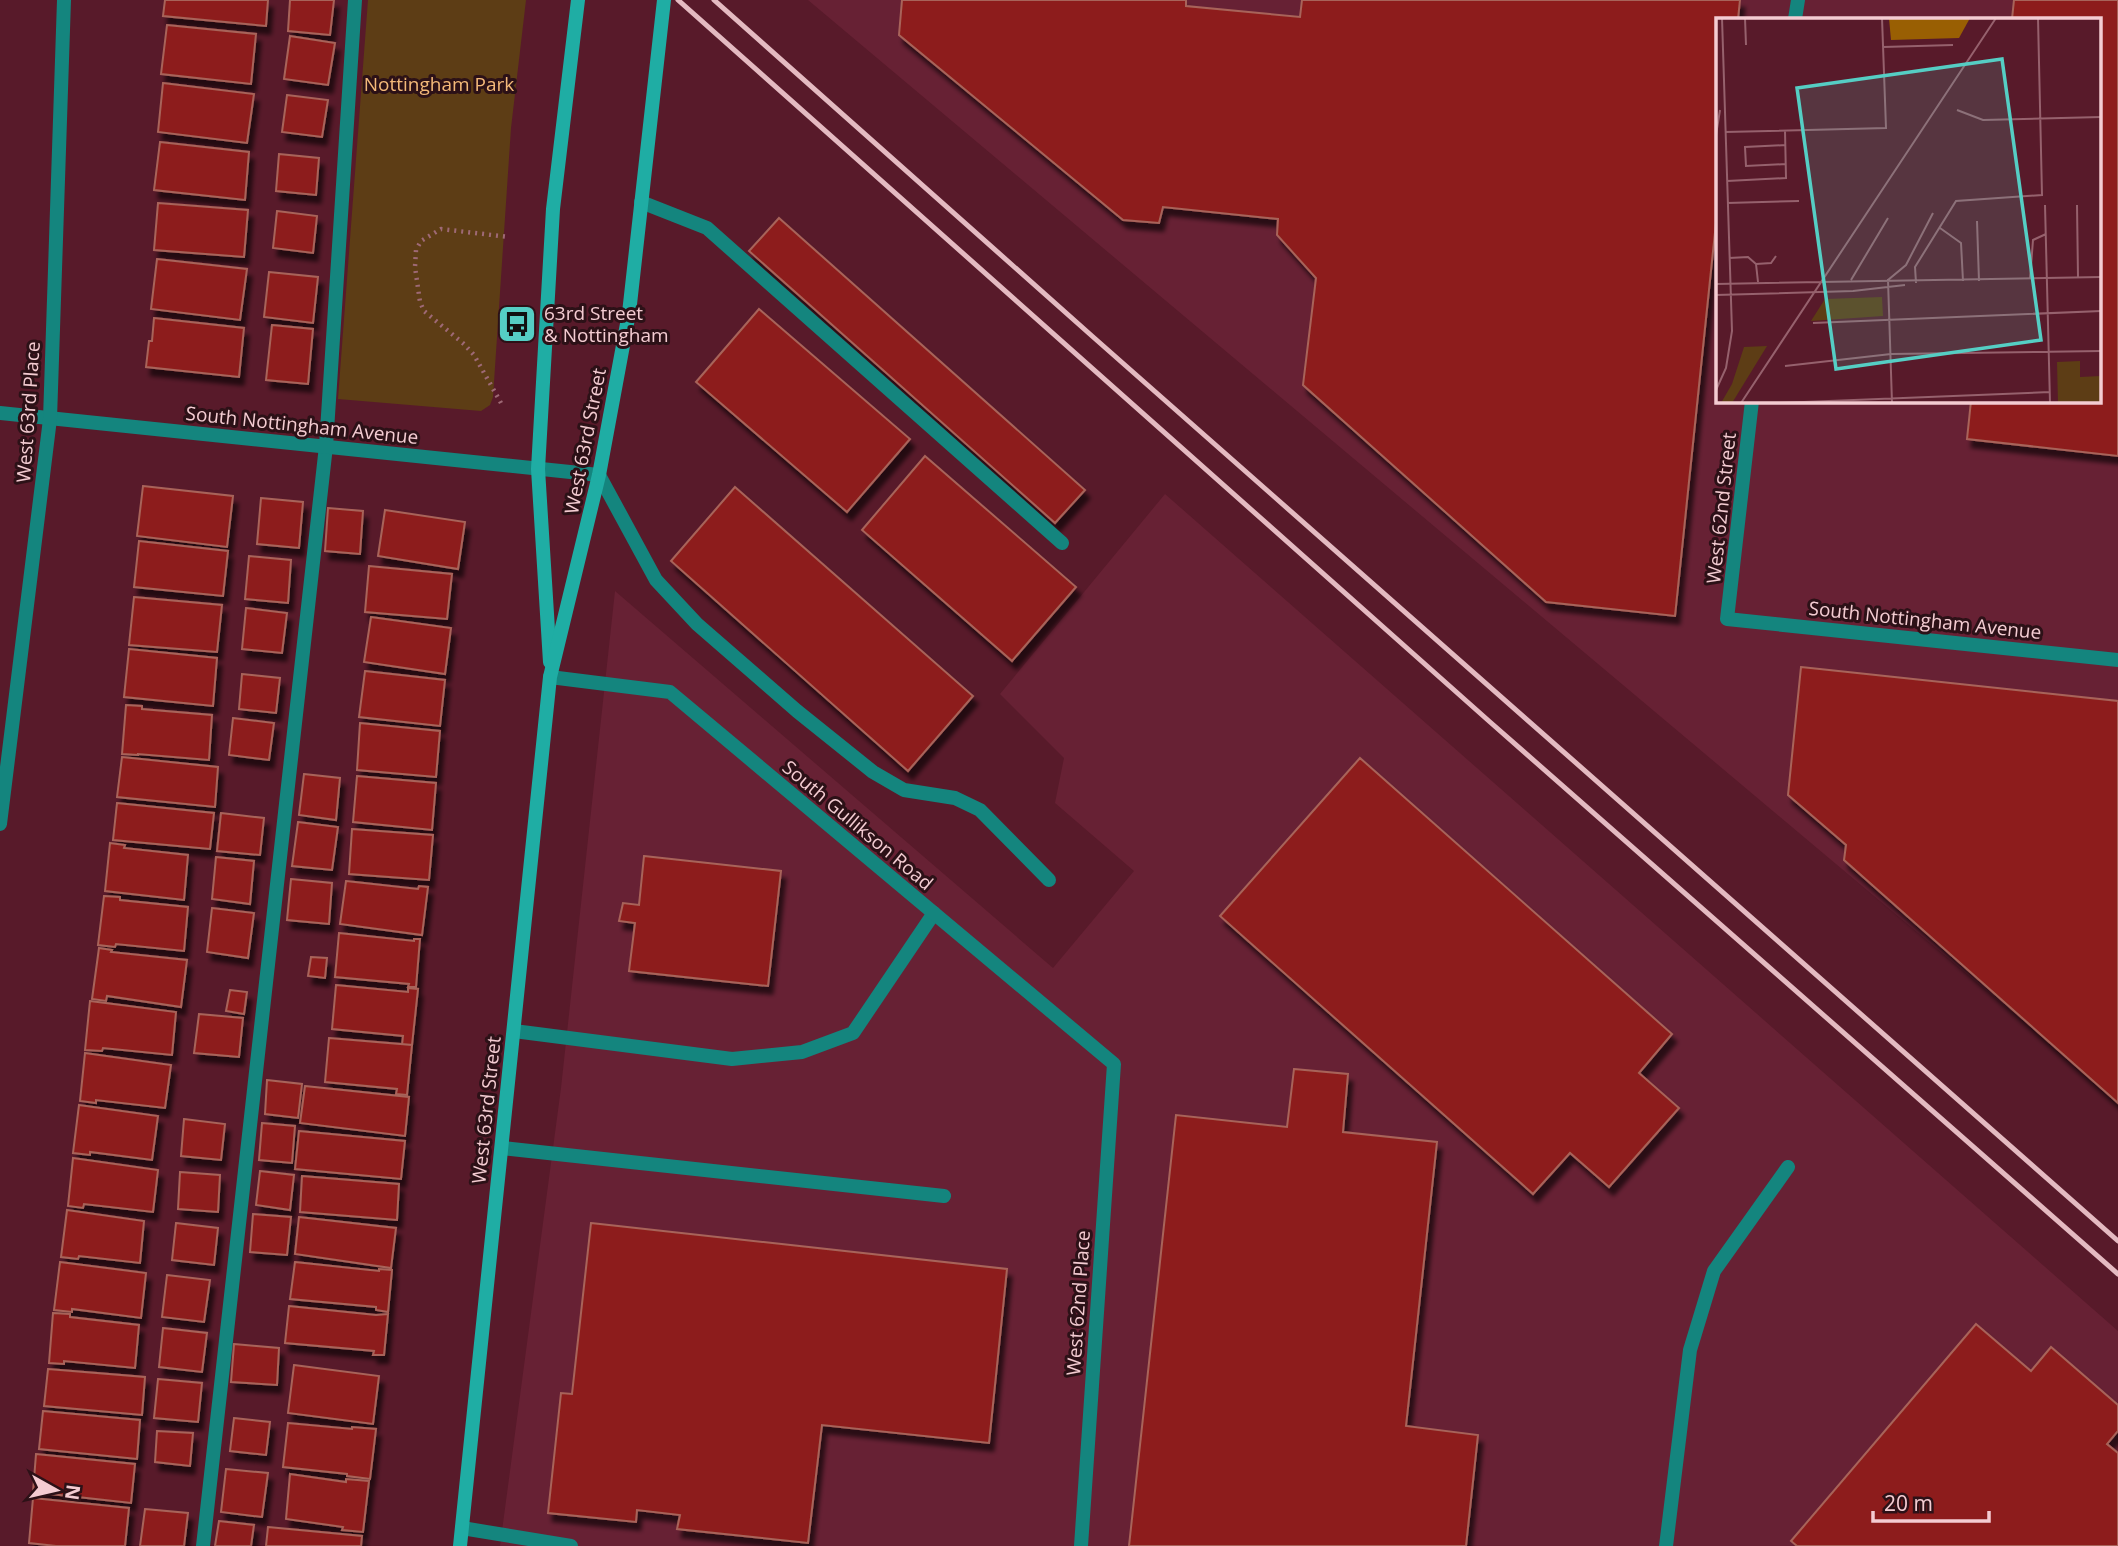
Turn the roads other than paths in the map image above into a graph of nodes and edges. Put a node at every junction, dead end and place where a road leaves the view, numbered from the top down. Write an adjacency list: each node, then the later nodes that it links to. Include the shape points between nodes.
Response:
1 (64, 0): 10 (street, West 63rd Place)
2 (355, 0): 11 (street)
3 (578, 0): 12 (main road, West 63rd Street, via 553,209)
4 (664, 0): 7 (main road, West 63rd Street)
5 (1798, 0): 6 (street)
6 (1796, 18)
7 (641, 202): 13 (main road, West 63rd Street, via 629,313); 14 (street, via 707,228)
8 (1752, 402): 15 (street, West 62nd Street)
9 (0, 413): 10 (street, South Nottingham Avenue)
10 (50, 419): 11 (street, South Nottingham Avenue); 18 (street, West 63rd Place)
11 (326, 446): 12 (street, South Nottingham Avenue); 27 (street)
12 (538, 469): 13 (street, South Nottingham Avenue); 17 (main road, West 63rd Street)
13 (600, 475): 17 (main road, West 63rd Street); 19 (street, via 656,580 697,624 873,772 904,790 956,798 980,810)
14 (1062, 543)
15 (1727, 619): 16 (street, South Nottingham Avenue)
16 (2118, 660)
17 (551, 677): 20 (street, South Gullikson Road, via 670,692); 21 (main road, West 63rd Street)
18 (0, 824)
19 (1049, 880)
20 (934, 913): 21 (street, via 853,1033 802,1052 732,1059); 22 (street, South Gullikson Road)
21 (514, 1031): 23 (main road, West 63rd Street)
22 (1114, 1064): 30 (street, West 62nd Place)
23 (502, 1147): 25 (street); 26 (main road, West 63rd Street)
24 (1788, 1167): 31 (street, via 1714,1271 1690,1350)
25 (944, 1196)
26 (462, 1528): 28 (main road, West 63rd Street); 29 (street)
27 (203, 1546)
28 (460, 1546)
29 (571, 1546)
30 (1081, 1546)
31 (1666, 1546)

